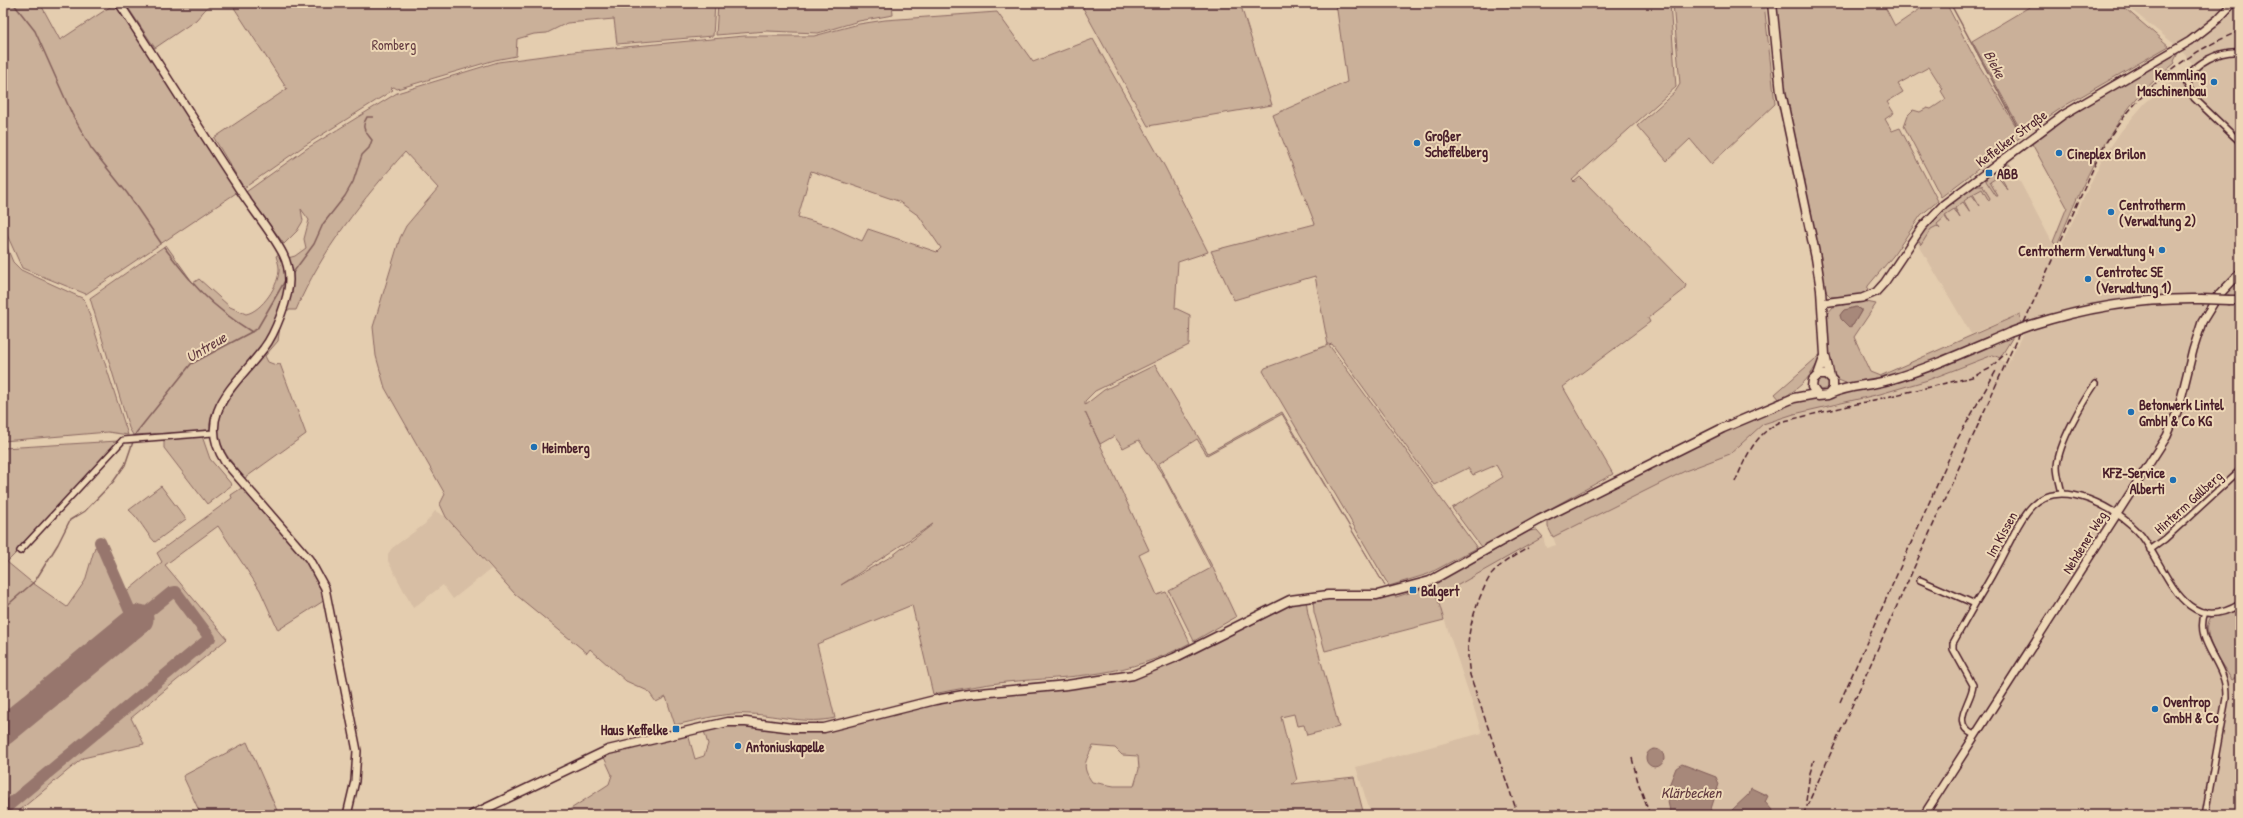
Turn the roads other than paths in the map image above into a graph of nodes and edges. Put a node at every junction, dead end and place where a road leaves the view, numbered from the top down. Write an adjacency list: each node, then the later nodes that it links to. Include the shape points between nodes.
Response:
1 (119, 3): 18 (street, via 281,251 288,278 286,297 271,338 220,403 214,419)
2 (1772, 3): 8 (main road, via 1775,54 1782,98 1811,228)
3 (2233, 3): 8 (street, Keffelker Straße, via 2218,19 2190,41 2063,115 1944,204 1922,227 1876,292 1862,298)
4 (2240, 52): 5 (street, via 2223,54 2209,60 2192,71 2186,82 2194,98)
5 (2240, 142)
6 (2240, 272): 21 (street, Nehdener Weg, via 2222,291 2207,313 2192,350 2179,407 2167,436)
7 (2240, 300): 14 (main road, bridge, via 2144,300 2106,306 2031,325 1918,371 1878,384)
8 (1822, 303): 9 (main road)
9 (1825, 355): 10 (main road); 11 (main road)
10 (1818, 375): 11 (main road); 12 (main road)
11 (1831, 379): 14 (main road); 16 (main road, via 1833,389)
12 (1812, 383): 15 (main road, via 1812,389); 17 (main road)
13 (2095, 384): 20 (street, via 2082,403 2059,455 2057,466)
14 (1850, 388): 16 (main road)
15 (1816, 394): 16 (main road, via 1823,397); 17 (main road)
16 (1830, 394)
17 (1794, 398): 30 (main road, via 1723,428 1539,520 1446,574 1417,586 1376,595 1328,595 1290,600 1174,658 1133,675 1067,685 962,695 824,728 728,722 631,744 608,750)
18 (213, 433): 23 (street, via 122,440); 29 (street, via 217,448 225,462 309,559 325,588 357,751 355,781)
19 (2240, 470): 22 (street, Hinterm Gallberg)
20 (2062, 493): 21 (street, Im Kissen, via 2087,499); 25 (street, Im Kissen, via 2040,499 2032,506)
21 (2116, 515): 22 (street, Hinterm Gallberg, via 2137,531); 28 (street, Nehdener Weg)
22 (2150, 550): 27 (street, Hinterm Gallberg, via 2179,596 2192,607)
23 (20, 551)
24 (1920, 580): 25 (street)
25 (1975, 604): 28 (street, Im Kissen, via 1953,643 1953,650 1973,685 1965,704 1963,723 1965,729)
26 (2240, 604): 27 (street, Hinterm Gallberg, via 2225,611)
27 (2205, 612): 32 (street, via 2202,620 2204,640 2225,680 2226,693)
28 (1974, 735): 31 (street, Nehdener Weg)
29 (347, 815)
30 (472, 815)
31 (1924, 815)
32 (2205, 815)

